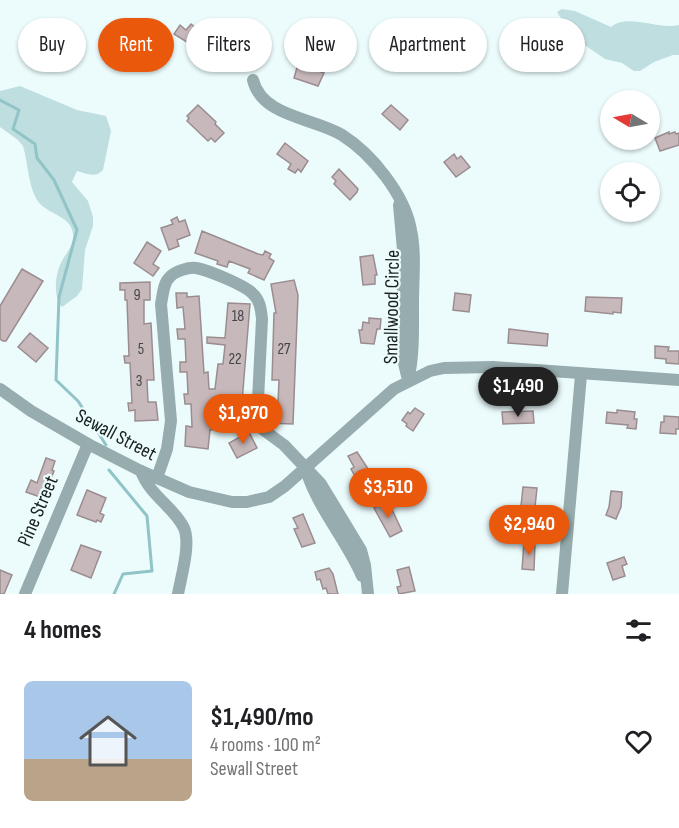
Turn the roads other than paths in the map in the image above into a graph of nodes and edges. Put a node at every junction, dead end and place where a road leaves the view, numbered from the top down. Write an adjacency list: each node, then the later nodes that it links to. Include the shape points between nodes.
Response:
1 (253, 80): 4 (street, Smallwood Circle, via 258,95 272,107 320,124 353,143 381,171 400,201 408,249 403,359)
2 (581, 375): 3 (street, Sewall Street); 4 (street, Sewall Street, via 469,367 430,371); 13 (street)
3 (679, 380)
4 (408, 381): 7 (street, Sewall Street, via 373,406)
5 (0, 389): 6 (street, Sewall Street)
6 (88, 444): 8 (street, Sewall Street); 11 (street, Pine Street)
7 (305, 468): 9 (street, Sewall Street, via 269,497 247,502 189,492); 9 (street, via 257,420 261,305 254,294 239,284 196,268 170,276 164,287 161,304 171,422); 10 (street, via 312,490 330,508 353,546)
8 (141, 471): 9 (street, Sewall Street); 12 (street, via 146,484 185,529 186,554)
9 (157, 478)
10 (367, 590)
11 (25, 594)
12 (178, 594)
13 (562, 594)

